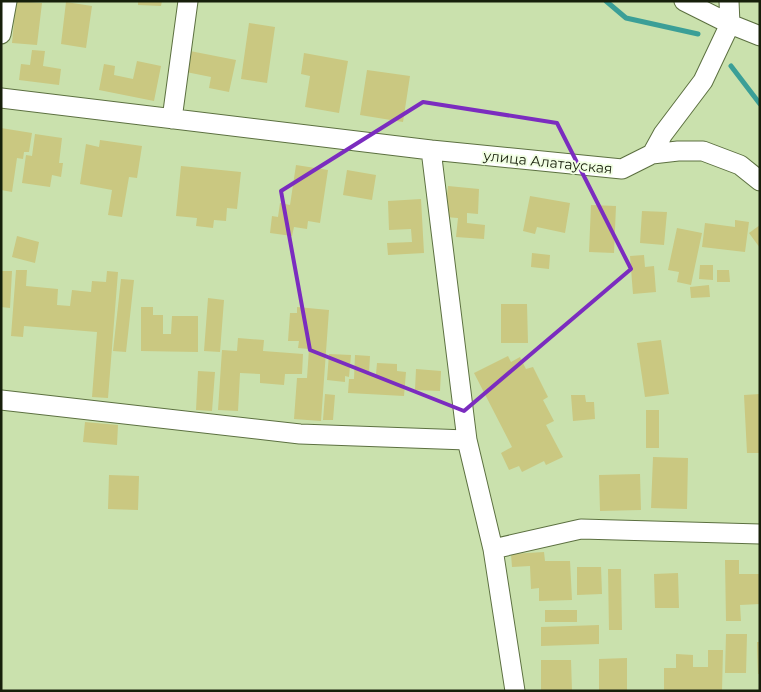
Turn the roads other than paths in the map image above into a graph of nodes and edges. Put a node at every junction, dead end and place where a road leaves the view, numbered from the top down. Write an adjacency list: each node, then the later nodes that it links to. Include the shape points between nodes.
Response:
1 (7, 1): 6 (street)
2 (188, 1): 9 (street)
3 (684, 1): 5 (street)
4 (729, 1): 5 (street)
5 (730, 24): 7 (street); 10 (street, via 703,81)
6 (1, 34)
7 (760, 36)
8 (1, 98): 9 (street, улица Алатауская)
9 (172, 119): 11 (street, улица Алатауская)
10 (652, 154): 11 (street, улица Алатауская, via 622,169); 12 (street, via 703,151 740,165)
11 (432, 158): 14 (street)
12 (760, 180)
13 (1, 400): 14 (street, via 300,434)
14 (466, 440): 16 (street)
15 (760, 534): 16 (street, via 582,529)
16 (493, 549): 17 (street)
17 (515, 691)

